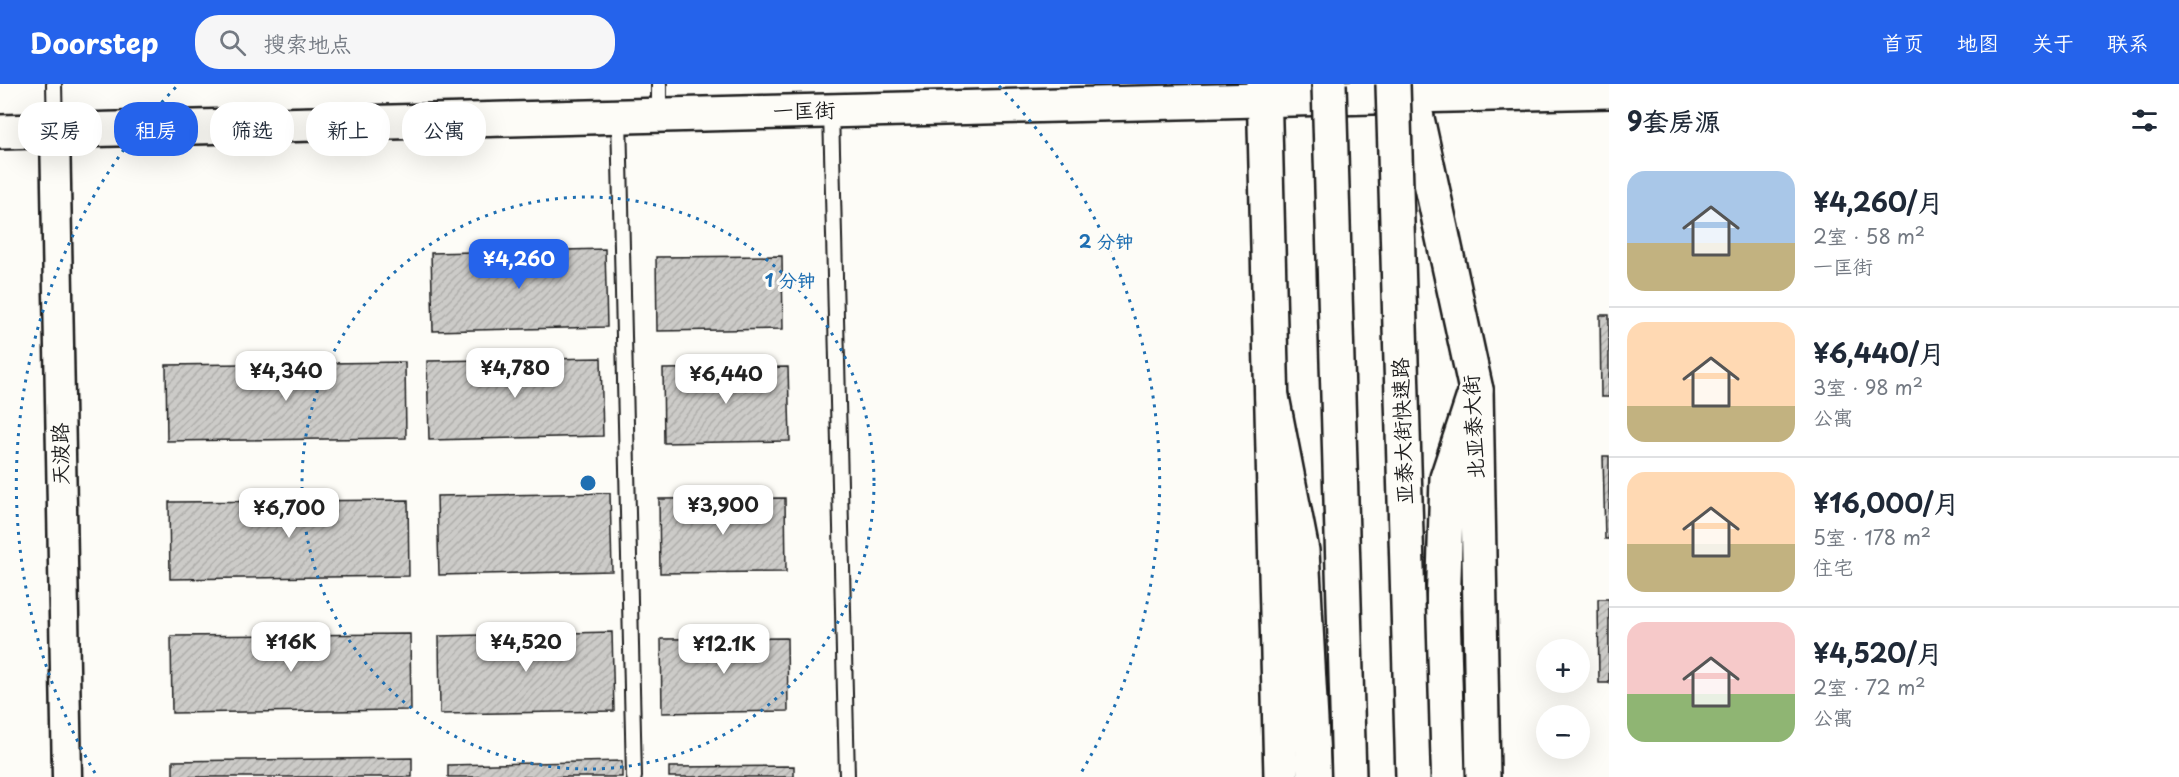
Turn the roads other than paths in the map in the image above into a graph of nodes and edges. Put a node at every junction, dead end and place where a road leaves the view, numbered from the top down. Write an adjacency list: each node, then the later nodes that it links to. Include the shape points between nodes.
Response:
1 (54, 84): 7 (lane)
2 (1329, 84): 21 (main road, bridge)
3 (1406, 88): 4 (main road, 一匡街); 5 (main road, 一匡街); 14 (main road, 北亚泰大街); 22 (main road, 亚泰大街快速路, bridge)
4 (1609, 91)
5 (1264, 92): 8 (main road, 一匡街, via 1158,101); 15 (main road)
6 (659, 99): 8 (main road, 一匡街); 9 (main road, 一匡街)
7 (54, 102)
8 (831, 110): 18 (lane)
9 (619, 115): 10 (main road, 一匡街); 17 (lane)
10 (102, 130)
11 (0, 132): 12 (main road, 一匡街)
12 (18, 132)
13 (55, 156): 16 (street, 天波路)
14 (1476, 390): 23 (main road, via 1447,478 1443,610); 24 (main road, 北亚泰大街)
15 (1272, 397): 19 (main road); 20 (main road, via 1302,551)
16 (67, 777)
17 (634, 777)
18 (848, 777)
19 (1281, 777)
20 (1314, 777)
21 (1349, 777)
22 (1413, 777)
23 (1448, 777)
24 (1483, 777)

